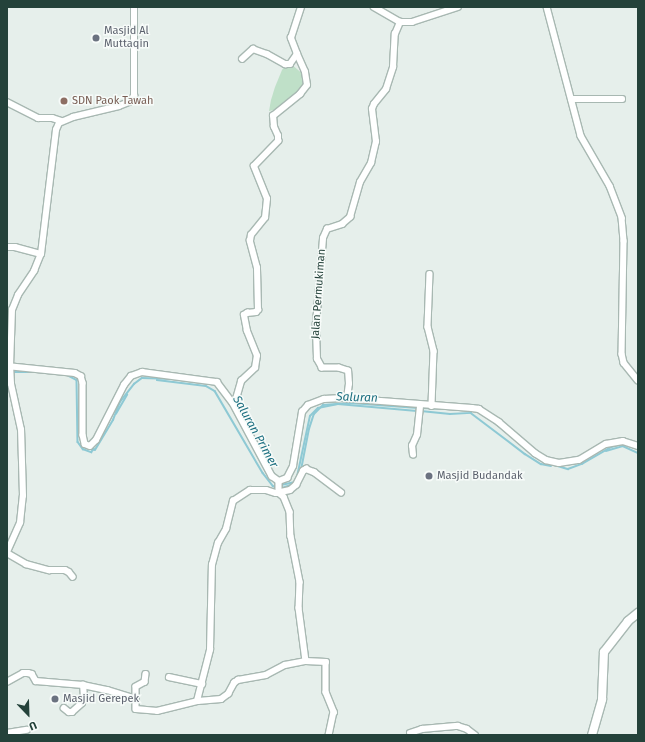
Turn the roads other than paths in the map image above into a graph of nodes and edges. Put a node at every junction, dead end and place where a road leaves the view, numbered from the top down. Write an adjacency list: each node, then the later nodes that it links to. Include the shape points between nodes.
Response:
1 (134, 7): 12 (street, via 132,100 119,106 73,116)
2 (301, 7): 7 (street, via 291,38)
3 (374, 7): 6 (street)
4 (458, 7): 6 (street, via 421,20)
5 (547, 7): 9 (street)
6 (400, 22): 18 (street, Jalan Permukiman, via 395,34 393,66 386,89 372,109 376,142 371,163 360,182 350,217 342,224 327,229 323,238 316,324 317,359 322,368 348,371)
7 (297, 54): 8 (street, via 290,64 253,49); 19 (street, via 306,72 307,85 274,116 278,141 254,166 267,199 265,218 250,241 257,268 258,310 244,315 257,356 255,368 241,381)
8 (242, 59)
9 (571, 99): 10 (street); 17 (street, via 581,136 610,186 622,218 622,354 624,363)
10 (622, 99)
11 (7, 102): 12 (street, via 38,118)
12 (62, 121): 14 (street, via 56,130)
13 (7, 247): 14 (street)
14 (41, 254): 16 (street, via 12,310)
15 (430, 274): 20 (street, via 428,327 434,350)
16 (9, 366): 19 (street, via 76,373 81,376 84,383 83,435 85,444 89,446 96,440 124,385 132,376 142,372 216,382); 27 (street, via 21,430 23,496 20,523)
17 (638, 380)
18 (347, 398): 21 (street); 24 (street, via 324,399 308,405 302,412 293,466 286,478)
19 (233, 403): 24 (street, via 269,471)
20 (432, 406): 21 (street); 22 (street, via 479,409 500,422 535,453 552,462 566,463 579,460 606,444 623,441)
21 (419, 409): 23 (street, via 412,446)
22 (638, 446)
23 (413, 455)
24 (279, 482): 25 (street)
25 (279, 491): 26 (street, via 286,492 293,488 306,468); 30 (street, via 290,512 291,536 300,582 299,608); 34 (street, via 250,490 233,501 226,529 218,543 212,565 210,650)
26 (341, 492)
27 (7, 553): 28 (street, via 26,564 49,570 65,570)
28 (73, 577)
29 (638, 613): 44 (street, via 617,634 604,652 602,699)
30 (306, 661): 37 (street, via 285,666 266,675 243,678 234,683 228,694 221,699); 42 (street, via 326,662 326,692 334,712)
31 (146, 674): 36 (street, via 145,682 136,687)
32 (169, 677): 34 (street)
33 (7, 682): 35 (street, via 26,673 32,674 36,681)
34 (202, 684): 37 (street)
35 (83, 685): 36 (street); 38 (street, via 82,703 72,712)
36 (136, 699): 37 (street, via 136,710 148,711)
37 (197, 702)
38 (64, 708)
39 (27, 730): 40 (street)
40 (7, 732)
41 (410, 733): 43 (street, via 422,729 458,726 468,729)
42 (329, 735)
43 (474, 735)
44 (592, 735)

